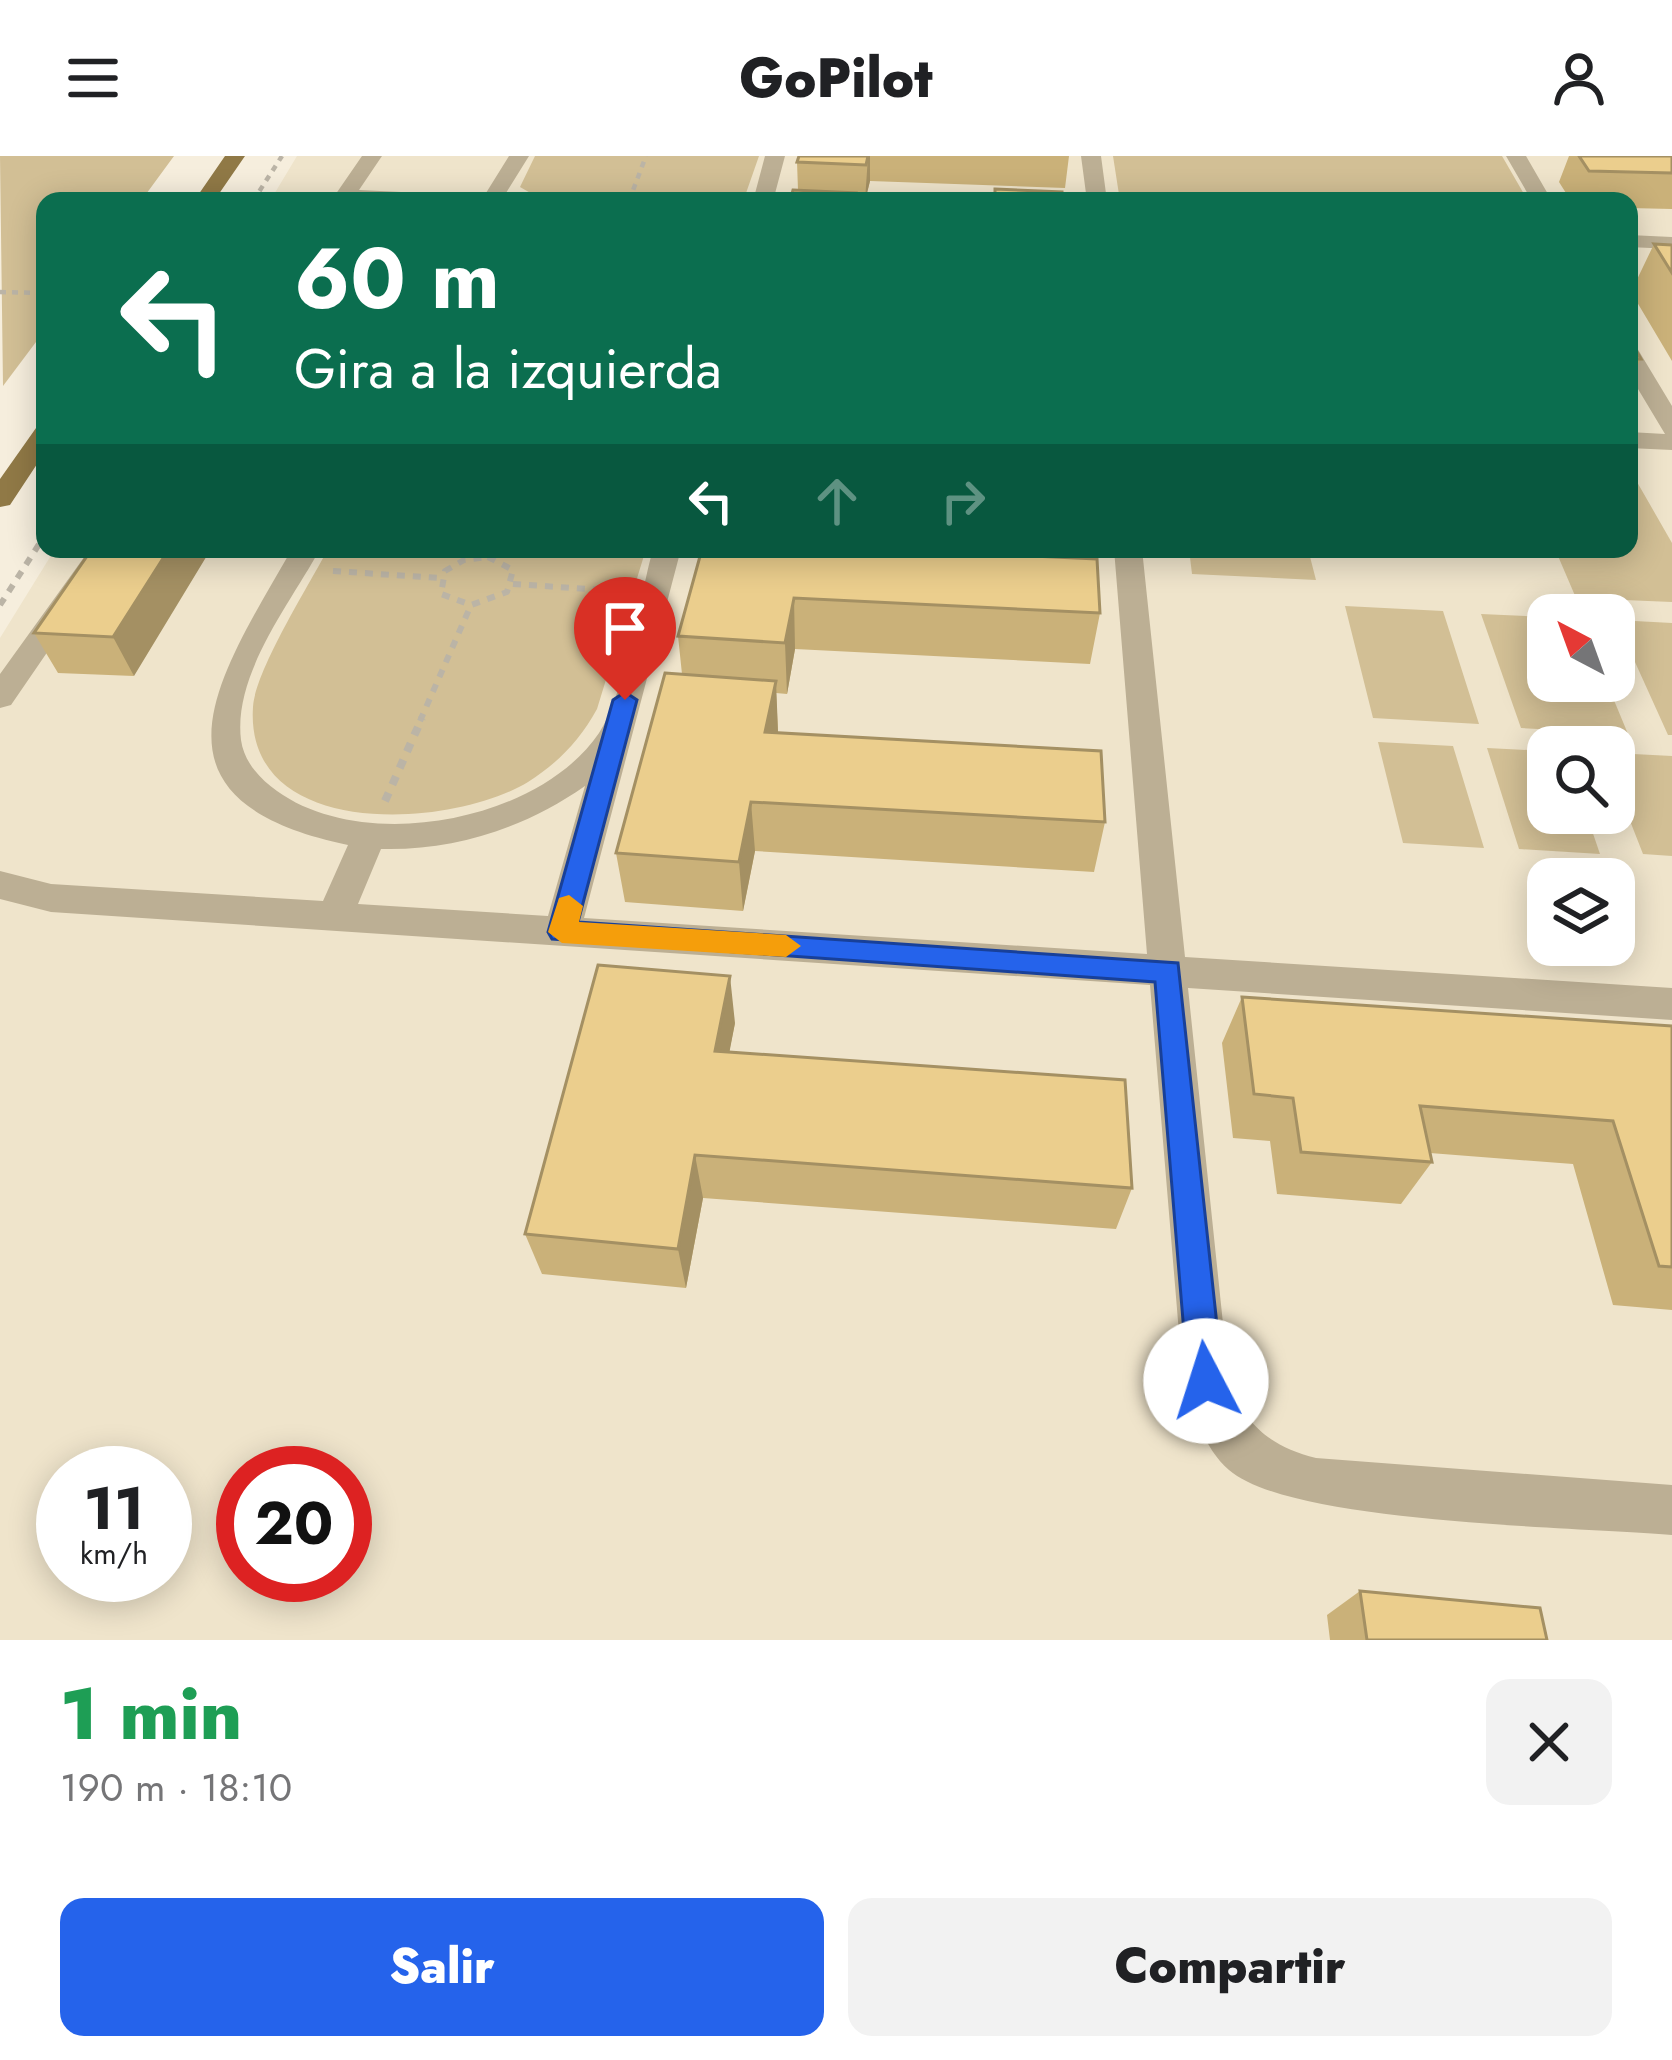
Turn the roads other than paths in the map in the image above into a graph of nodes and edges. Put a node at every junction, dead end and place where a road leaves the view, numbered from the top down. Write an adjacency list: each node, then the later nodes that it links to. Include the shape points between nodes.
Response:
1 (235, 156): 7 (main road)
2 (372, 156): 8 (lane)
3 (519, 156): 9 (lane)
4 (775, 156): 10 (lane)
5 (1091, 156): 11 (lane)
6 (1516, 156): 12 (lane)
7 (210, 192)
8 (347, 192)
9 (497, 192)
10 (765, 192)
11 (1096, 192)
12 (1537, 192)
13 (1638, 241): 14 (lane)
14 (1672, 243)
15 (1638, 369): 16 (lane)
16 (1672, 428)
17 (1638, 440): 18 (lane)
18 (1672, 442)
19 (36, 446): 20 (main road)
20 (0, 499)
21 (98, 558): 25 (lane)
22 (665, 558): 26 (lane)
23 (1130, 558): 31 (lane)
24 (300, 559): 27 (lane, via 227,697 225,740 238,775 267,802 304,824)
25 (0, 698)
26 (615, 736): 27 (lane, via 584,772 514,809 399,840); 30 (lane)
27 (369, 837): 29 (lane)
28 (0, 885): 29 (lane, via 52,898)
29 (335, 916): 30 (lane)
30 (562, 932): 31 (lane)
31 (1168, 971): 32 (lane); 33 (lane, via 1206,1381 1221,1428 1242,1454 1274,1473 1316,1482)
32 (1672, 1004)
33 (1672, 1510)

